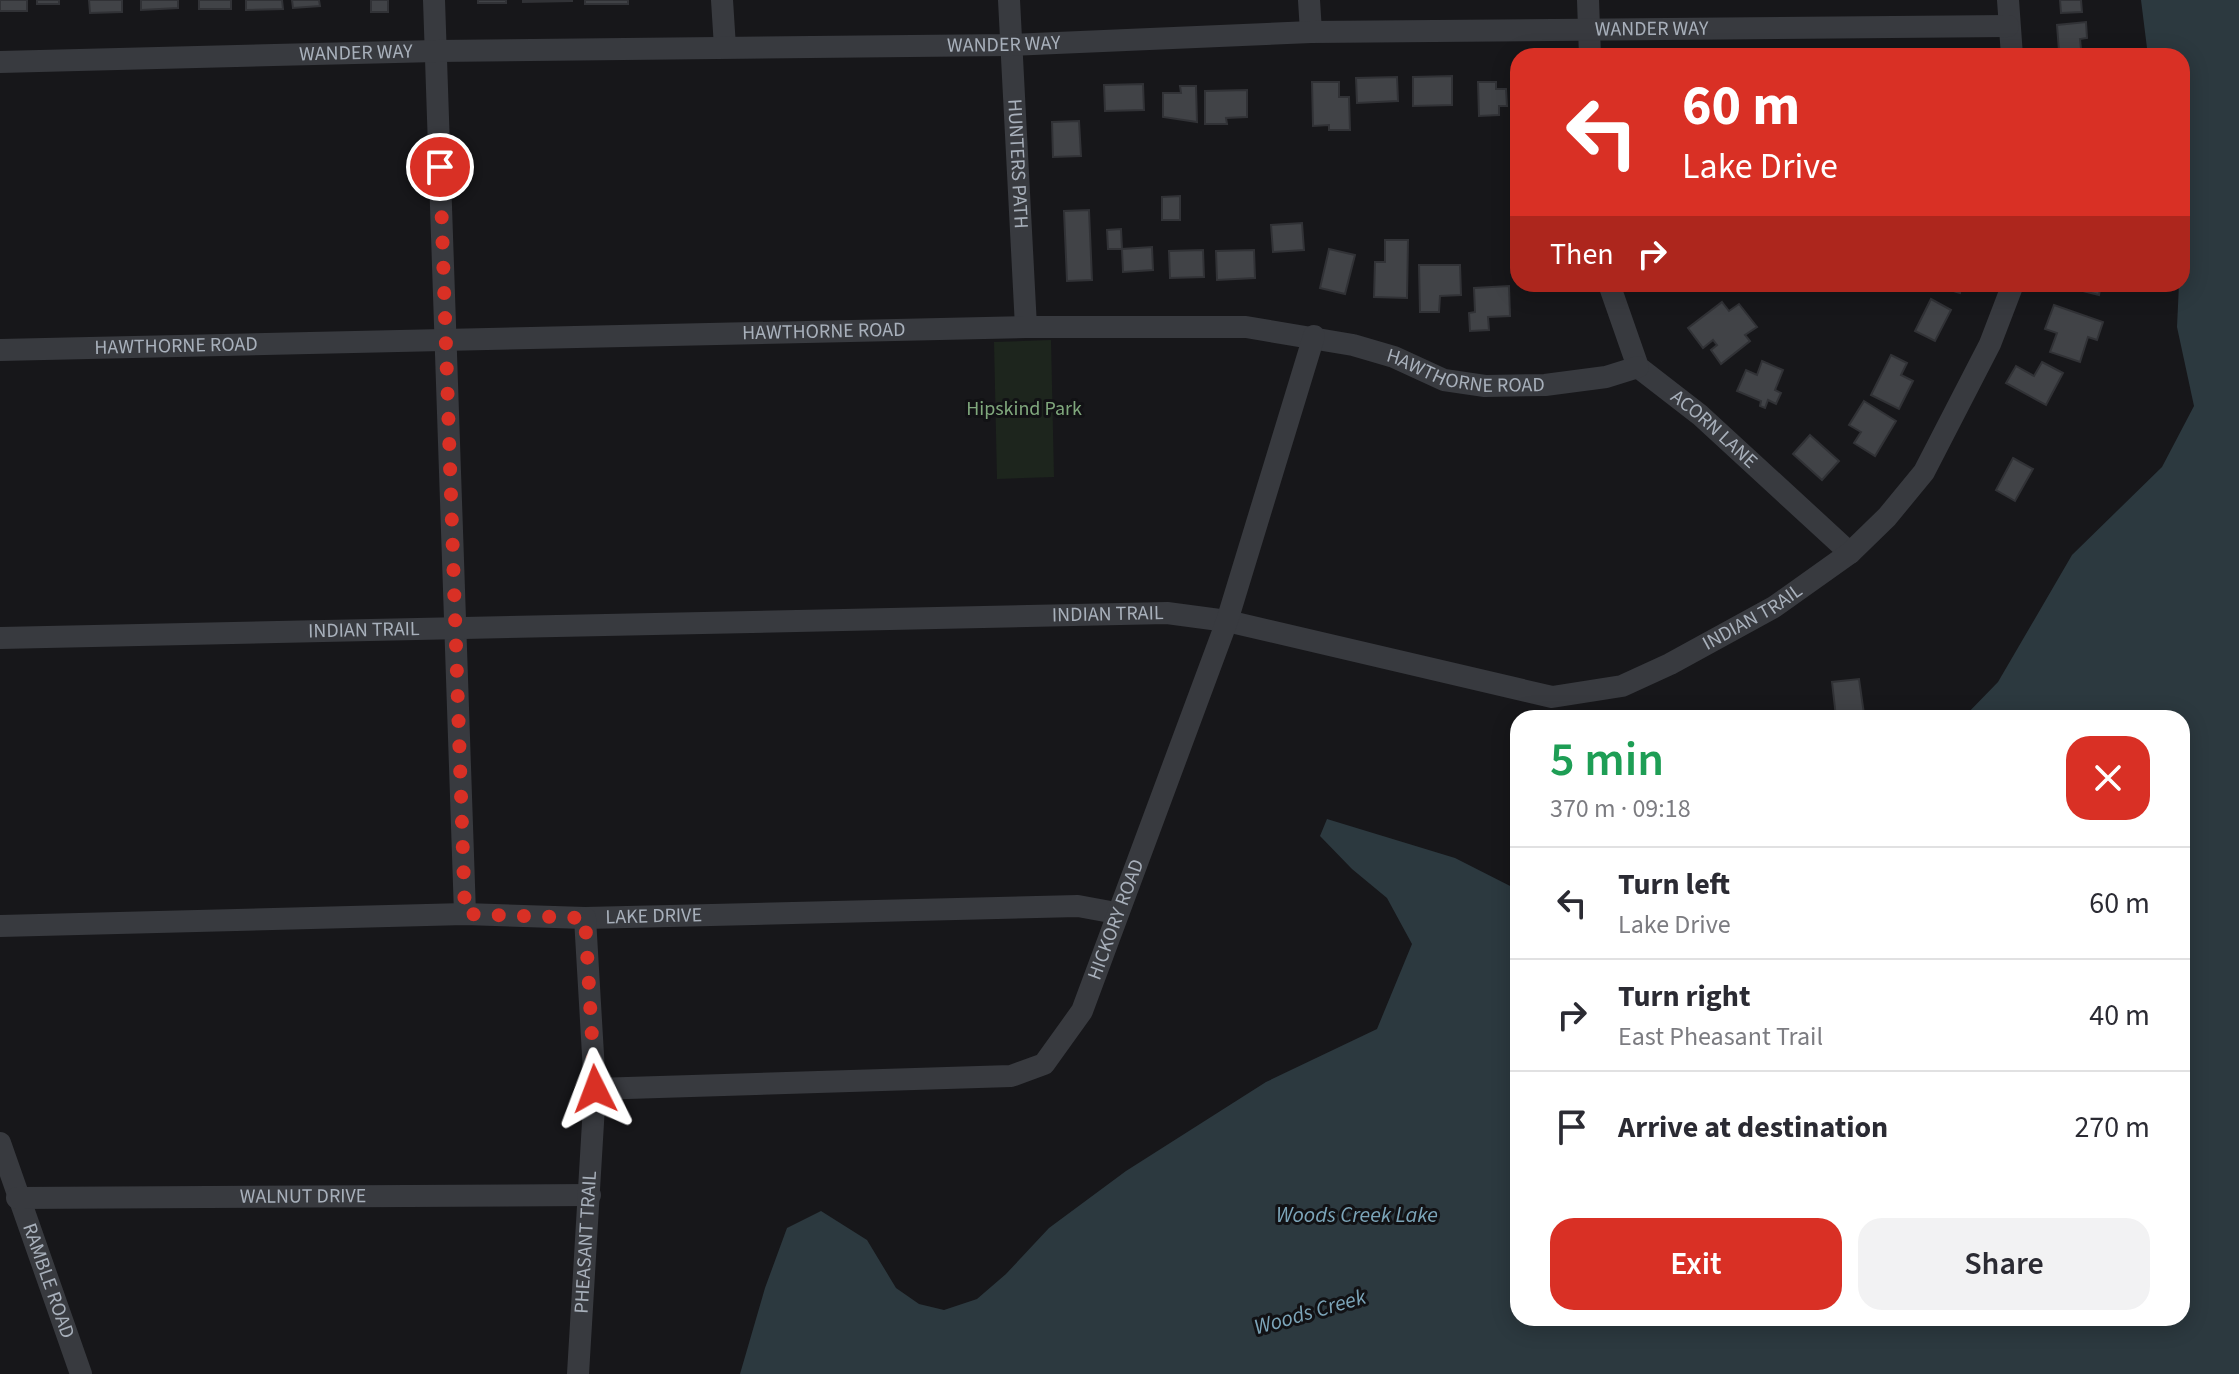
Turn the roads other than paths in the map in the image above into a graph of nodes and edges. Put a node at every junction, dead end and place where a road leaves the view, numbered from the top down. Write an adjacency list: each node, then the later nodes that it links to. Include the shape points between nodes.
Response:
1 (434, 0): 14 (street)
2 (722, 0): 11 (street)
3 (1009, 0): 10 (street, HUNTERS PATH)
4 (1309, 0): 9 (street)
5 (1588, 0): 8 (street)
6 (2008, 0): 7 (street)
7 (2008, 26): 8 (street, WANDER WAY); 13 (street)
8 (1589, 29): 9 (street, WANDER WAY); 12 (street)
9 (1311, 32): 10 (street, WANDER WAY)
10 (1010, 45): 11 (street, WANDER WAY); 18 (street, HUNTERS PATH)
11 (725, 47): 14 (street, WANDER WAY)
12 (1590, 48)
13 (2011, 48)
14 (436, 51): 15 (street, WANDER WAY); 20 (street)
15 (0, 62)
16 (1612, 292): 22 (street)
17 (2010, 292): 23 (street, INDIAN TRAIL, via 1990,344 1924,472)
18 (1026, 327): 19 (street, HAWTHORNE ROAD, via 1246,327); 20 (street, HAWTHORNE ROAD)
19 (1314, 336): 22 (street, HAWTHORNE ROAD, via 1394,357 1444,380 1485,386 1545,385); 24 (street, HICKORY ROAD)
20 (444, 340): 21 (street, HAWTHORNE ROAD); 25 (street)
21 (0, 350)
22 (1638, 367): 23 (street, ACORN LANE, via 1700,415)
23 (1850, 553): 24 (street, INDIAN TRAIL, via 1726,636 1622,686 1586,694 1552,697)
24 (1227, 621): 25 (street, INDIAN TRAIL, via 1167,613); 27 (street, HICKORY ROAD)
25 (454, 628): 26 (street, INDIAN TRAIL); 28 (street)
26 (0, 638)
27 (1116, 913): 29 (street, LAKE DRIVE, via 1078,906); 31 (street, HICKORY ROAD, via 1082,1011 1044,1064 1011,1076)
28 (465, 914): 29 (street, LAKE DRIVE); 30 (street, LAKE DRIVE)
29 (585, 918): 31 (street, PHEASANT TRAIL)
30 (0, 926)
31 (595, 1089): 33 (street, PHEASANT TRAIL)
32 (0, 1143): 34 (street, RAMBLE ROAD)
33 (590, 1195): 34 (street, WALNUT DRIVE); 36 (street, PHEASANT TRAIL)
34 (17, 1198): 35 (street, RAMBLE ROAD)
35 (81, 1374)
36 (578, 1374)

